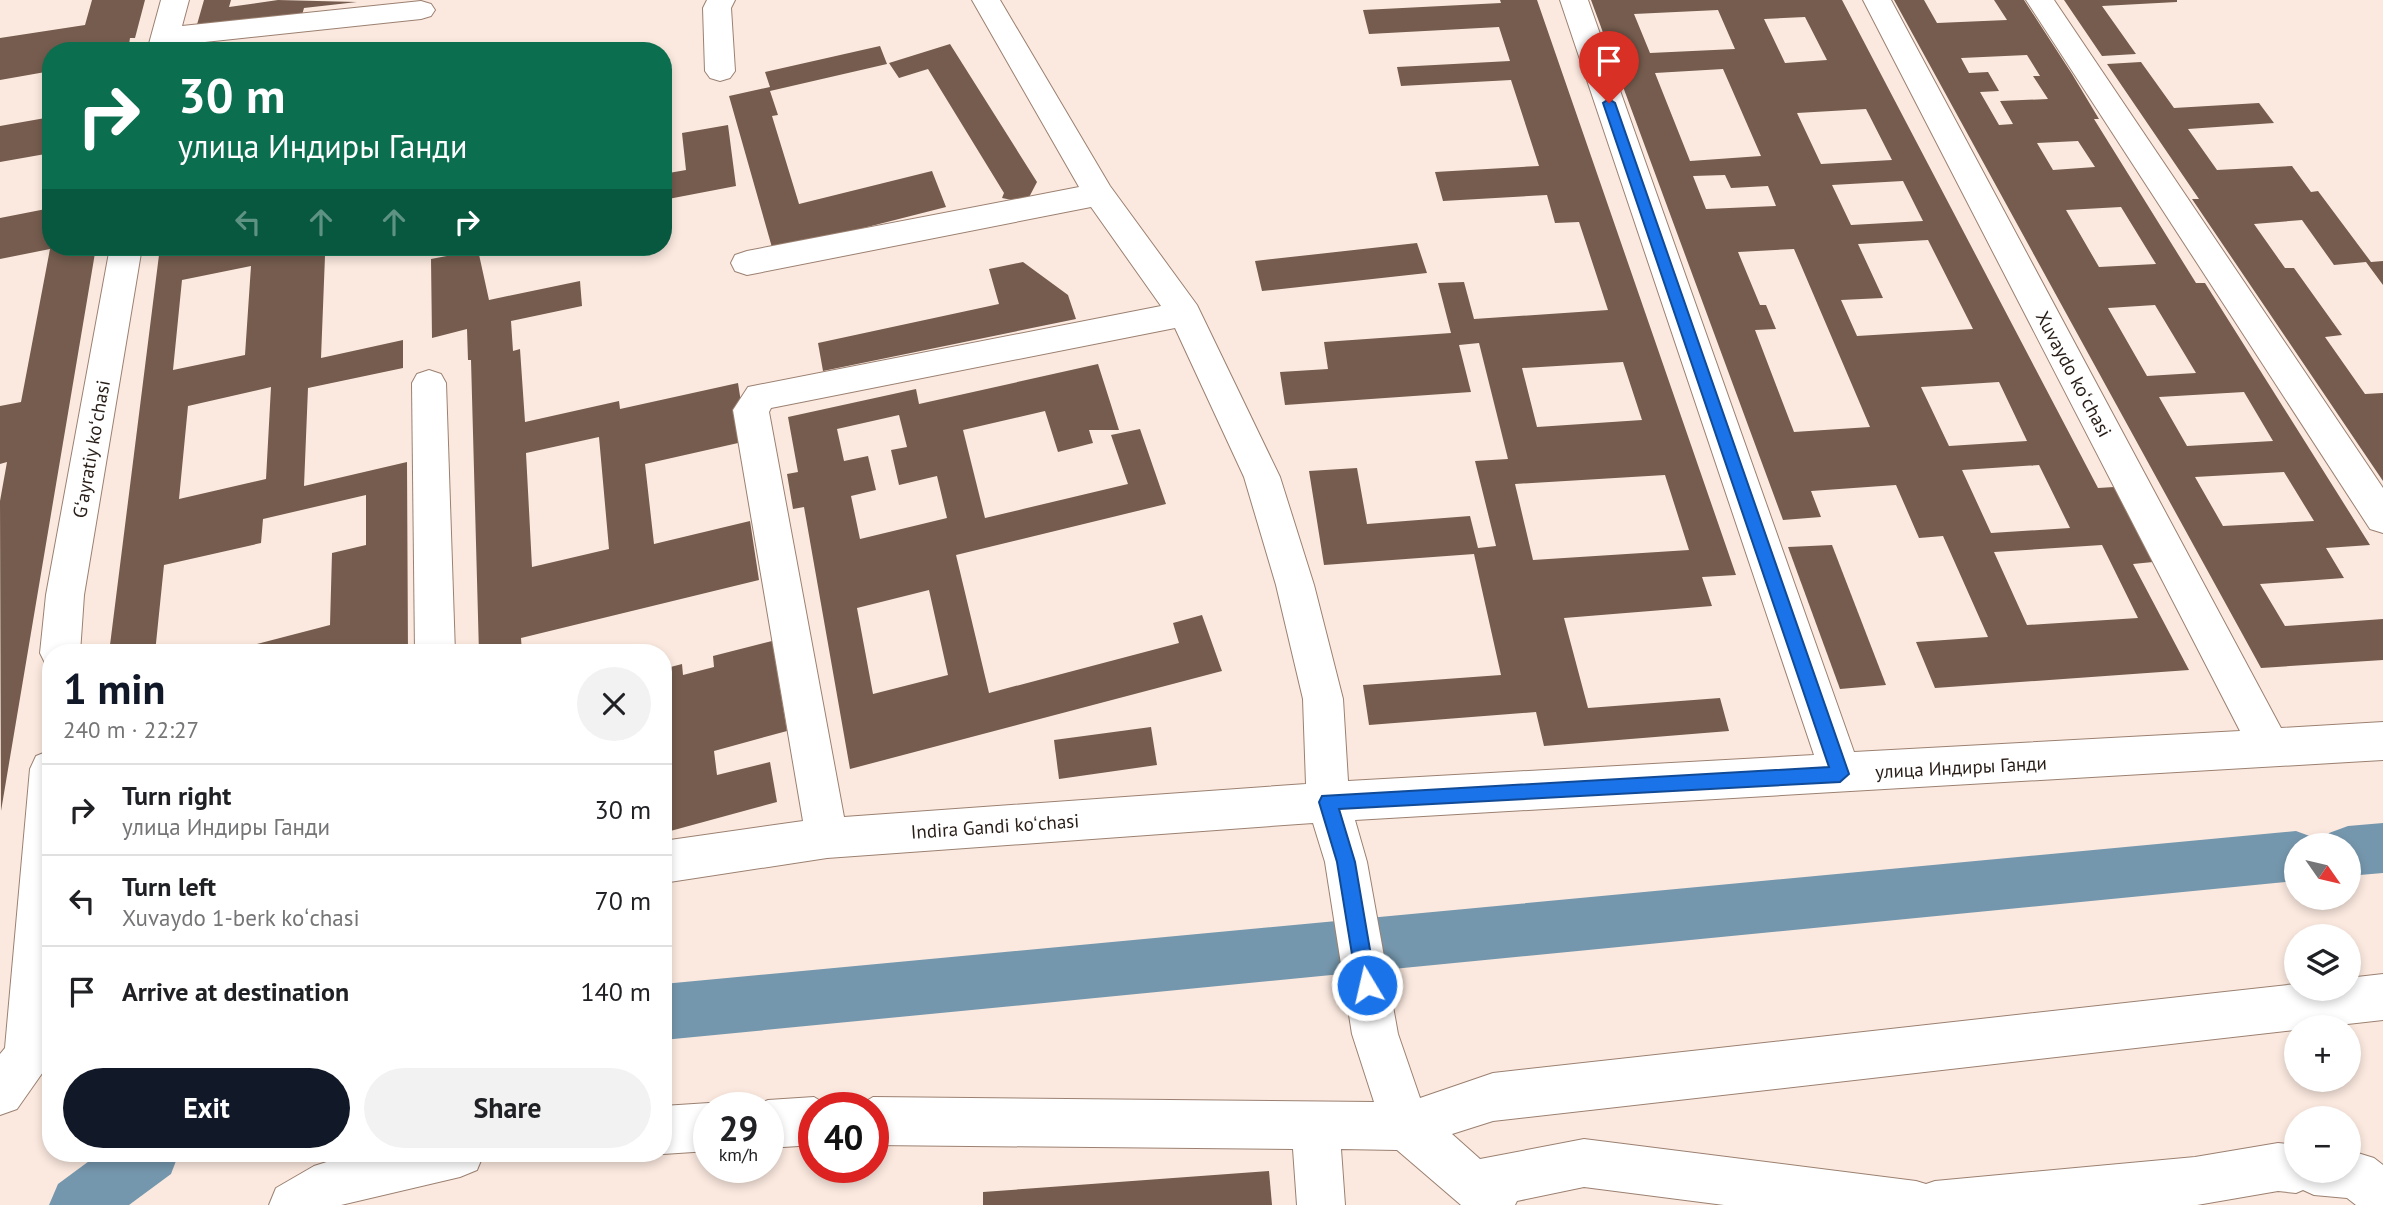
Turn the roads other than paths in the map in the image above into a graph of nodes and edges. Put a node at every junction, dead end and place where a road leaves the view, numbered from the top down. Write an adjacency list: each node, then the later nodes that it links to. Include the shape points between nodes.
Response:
1 (175, 0): 8 (street)
2 (720, 0): 10 (street)
3 (986, 0): 11 (street)
4 (1573, 0): 21 (street)
5 (1877, 0): 20 (street, Xuvaydo koʻchasi)
6 (2040, 0): 16 (street)
7 (421, 9): 9 (street)
8 (163, 42)
9 (177, 42)
10 (720, 71)
11 (1099, 194): 13 (street); 14 (street)
12 (125, 256): 17 (street, Gʻayratiy koʻchasi, via 65,595)
13 (747, 263)
14 (1185, 314): 22 (street, via 1262,477 1295,585 1323,699); 23 (street, via 760,397 751,410)
15 (429, 383): 18 (street)
16 (2383, 518)
17 (61, 644)
18 (435, 644)
19 (2383, 741): 20 (street, улица Индиры Ганди)
20 (2271, 749): 21 (street, улица Индиры Ганди)
21 (1840, 774): 22 (street, улица Индиры Ганди)
22 (1328, 802): 23 (street, Indira Gandi koʻchasi); 30 (street, via 1346,862 1375,1034)
23 (827, 838): 24 (street, Indira Gandi koʻchasi)
24 (672, 861)
25 (42, 979): 27 (street)
26 (2383, 998): 30 (street, via 1493,1097)
27 (39, 1049): 28 (street)
28 (0, 1092)
29 (889, 1121): 31 (street)
30 (1406, 1126): 31 (street); 37 (street)
31 (1315, 1127): 40 (street)
32 (693, 1129): 33 (street)
33 (672, 1130)
34 (421, 1162): 39 (street, via 331,1183)
35 (2284, 1168): 42 (street, via 2195,1181)
36 (2361, 1178): 38 (street)
37 (1490, 1195): 41 (street, via 1584,1163)
38 (2383, 1196)
39 (293, 1205)
40 (1321, 1205)
41 (1916, 1205)
42 (1935, 1205)

